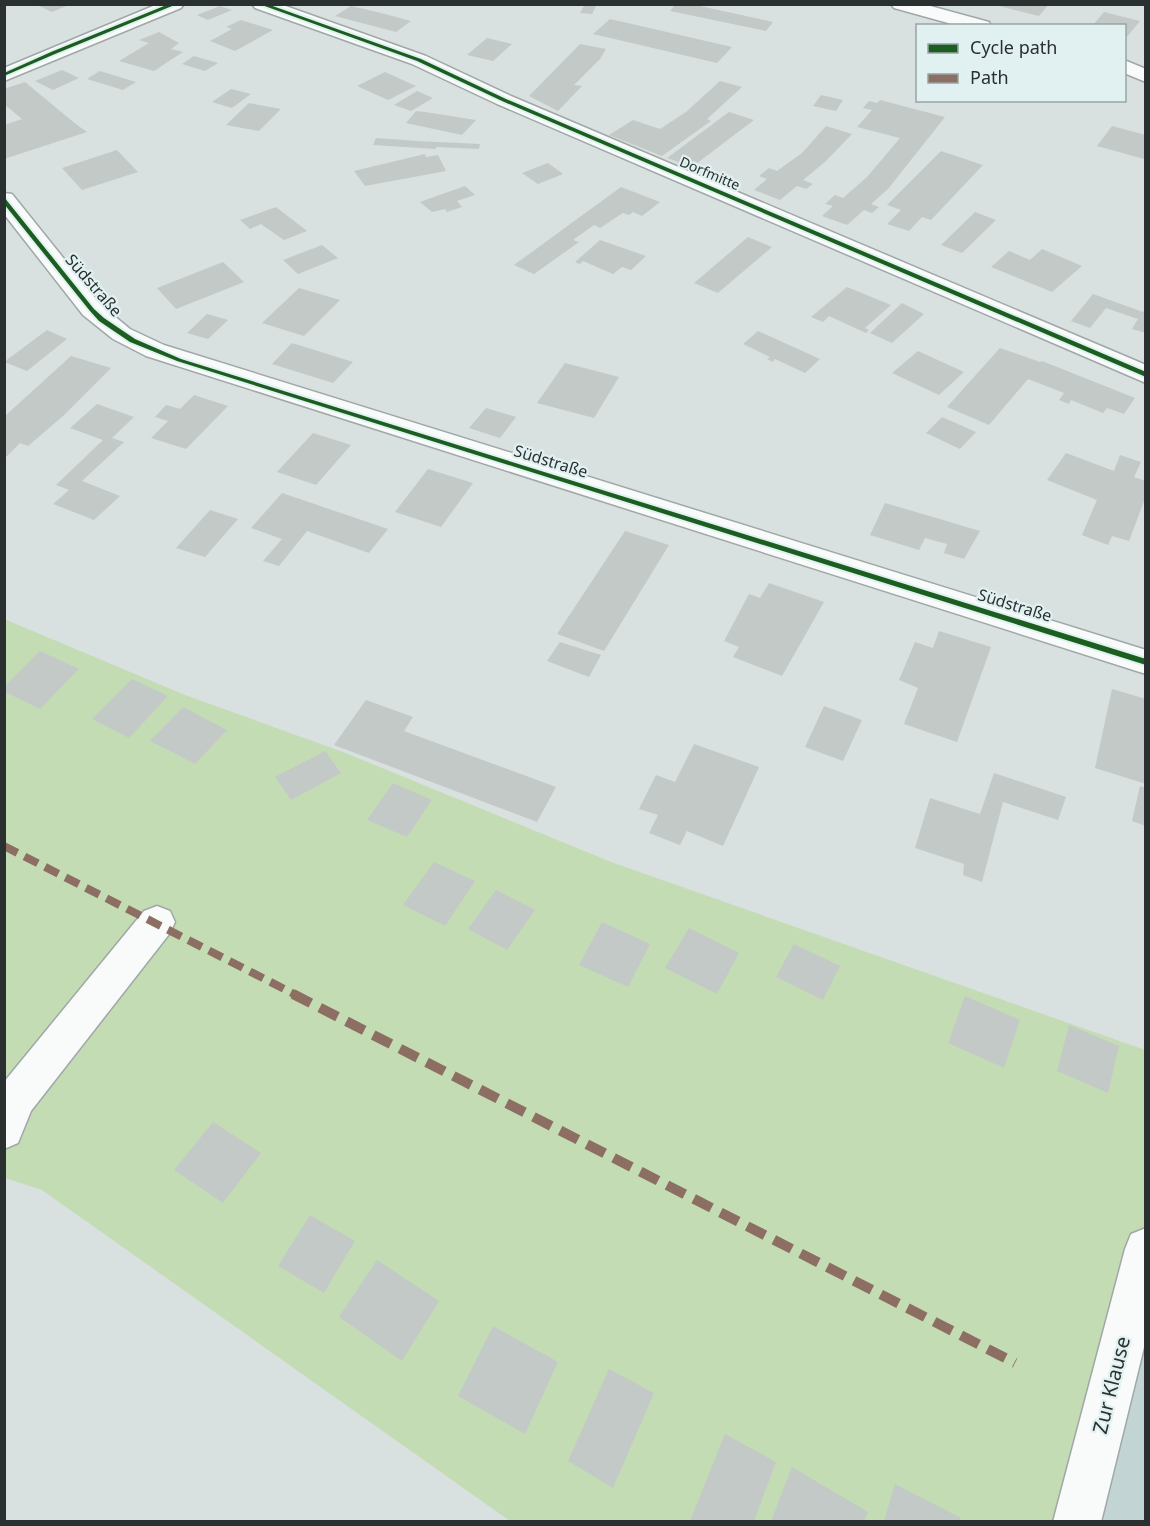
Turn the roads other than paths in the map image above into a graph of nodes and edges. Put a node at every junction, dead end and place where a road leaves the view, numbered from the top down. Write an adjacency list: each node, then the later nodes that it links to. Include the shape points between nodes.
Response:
1 (261, 4): 9 (street, Dorfmitte, via 419,60)
2 (900, 4): 4 (street)
3 (174, 5): 6 (street)
4 (975, 24)
5 (1126, 66): 7 (street)
6 (4, 75)
7 (1146, 76)
8 (4, 199): 10 (street, Südstraße, via 92,310 105,324 137,345)
9 (1146, 375)
10 (1146, 662)
11 (157, 922): 12 (street, via 16,1099)
12 (4, 1129)
13 (1146, 1249): 14 (street, Zur Klause)
14 (1077, 1521)

